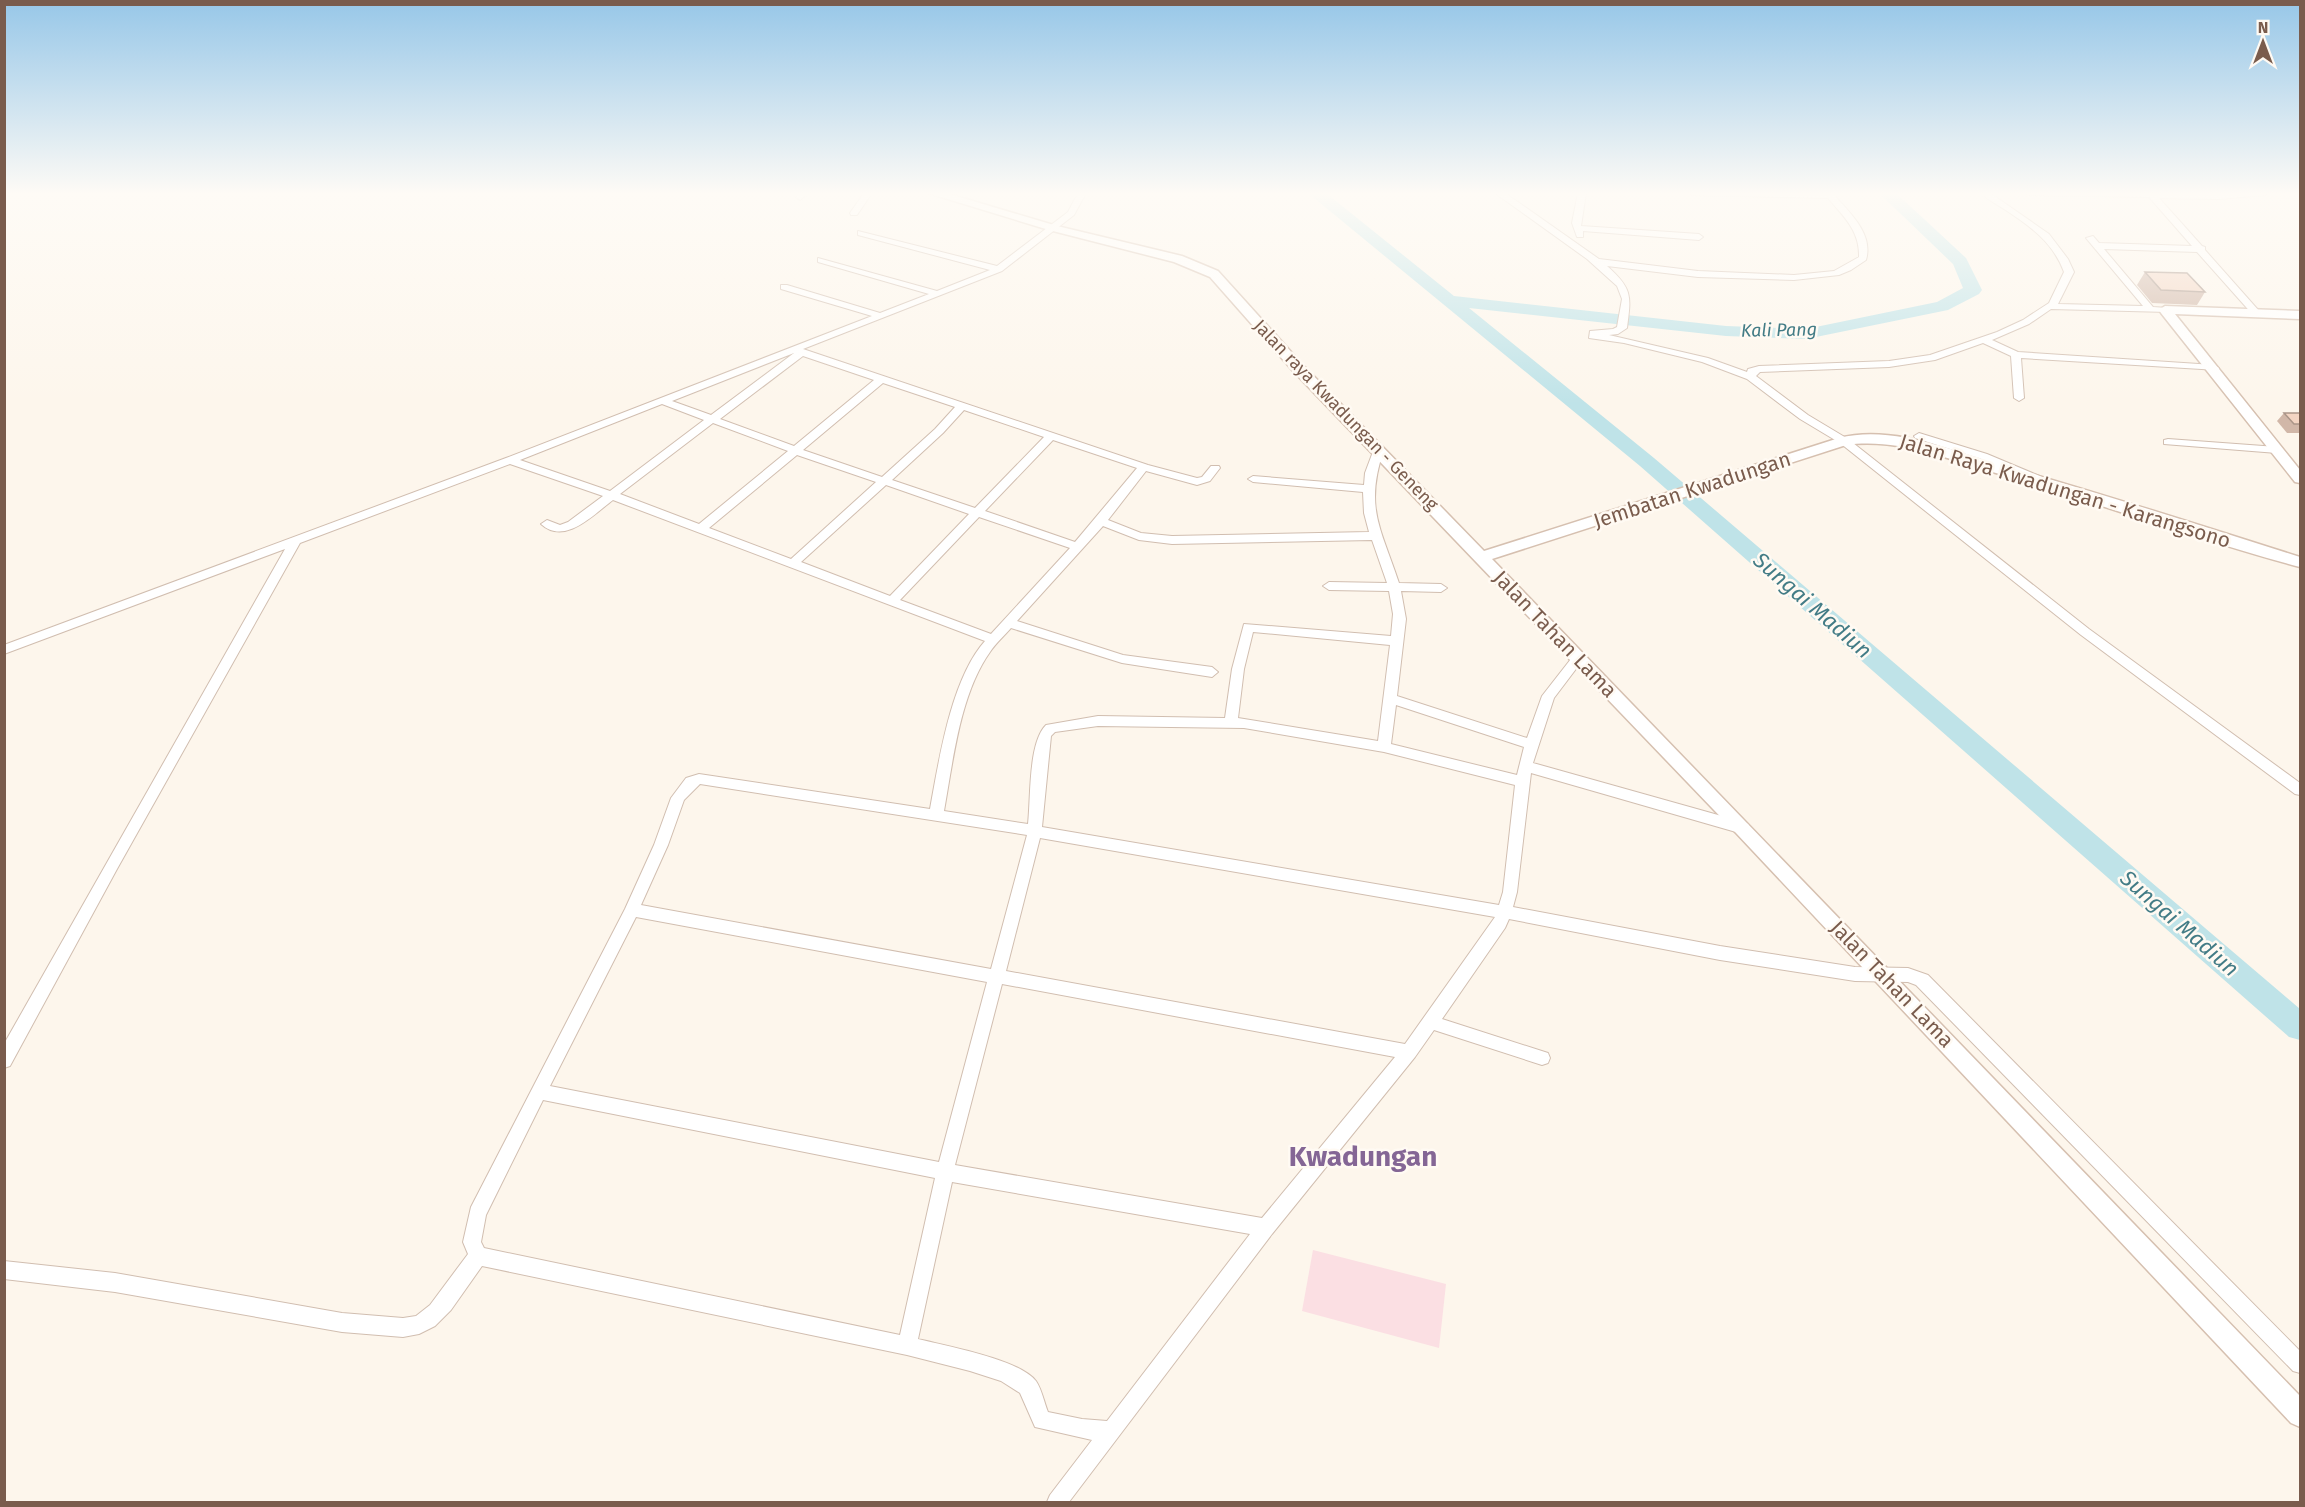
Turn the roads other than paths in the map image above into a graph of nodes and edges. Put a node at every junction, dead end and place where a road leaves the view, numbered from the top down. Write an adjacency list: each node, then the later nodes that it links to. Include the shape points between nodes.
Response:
1 (833, 263): 13 (street)
2 (977, 263): 11 (street)
3 (1006, 263): 11 (street)
4 (1189, 263): 35 (main road, Jalan raya Kwadungan - Geneng, via 1214,273 1298,368)
5 (1599, 263): 24 (street, via 1626,296 1622,328 1592,336 1705,360)
6 (1606, 263): 7 (street, via 1662,272 1788,278 1831,274)
7 (1857, 263)
8 (2067, 263): 14 (street, via 2069,272)
9 (2112, 263): 15 (street)
10 (2214, 263): 17 (street)
11 (999, 269): 13 (street)
12 (784, 287): 19 (street)
13 (939, 294): 19 (street)
14 (2053, 305): 15 (street); 20 (street, via 2026,322)
15 (2150, 309): 16 (street)
16 (2165, 310): 17 (main road); 23 (main road)
17 (2257, 315): 18 (main road)
18 (2301, 315)
19 (882, 316): 21 (street)
20 (1983, 340): 22 (street); 24 (street, via 1932,358 1889,364 1759,369)
21 (800, 350): 25 (street); 27 (street); 29 (street)
22 (2016, 355): 23 (street); 26 (street)
23 (2214, 368): 37 (main road)
24 (1751, 377): 32 (street)
25 (881, 379): 28 (street); 36 (street)
26 (2019, 398)
27 (663, 401): 29 (street); 38 (street)
28 (962, 406): 30 (street); 43 (street)
29 (714, 419): 36 (street); 46 (street)
30 (1051, 436): 39 (street); 47 (street)
31 (1919, 436): 44 (street)
32 (1844, 441): 34 (main road, Jalan Raya Kwadungan - Karangsono); 44 (main road, Jalan Raya Kwadungan - Karangsono, via 1870,437 1895,440); 72 (street, via 2085,632)
33 (2168, 442): 37 (street)
34 (1827, 446): 54 (main road, Jembatan Kwadungan)
35 (1379, 449): 45 (street); 54 (main road, Jalan raya Kwadungan - Geneng)
36 (794, 450): 43 (street); 50 (street)
37 (2277, 450): 42 (main road)
38 (510, 460): 46 (street); 52 (street)
39 (1144, 466): 40 (street, via 1197,482 1206,479); 48 (street)
40 (1215, 468)
41 (1253, 479): 45 (street)
42 (2301, 479)
43 (885, 480): 47 (street); 56 (street)
44 (2059, 486): 55 (main road, Jalan Raya Kwadungan - Karangsono)
45 (1370, 489): 51 (street)
46 (612, 496): 49 (street, via 565,529); 50 (street)
47 (978, 512): 53 (street); 60 (street)
48 (1101, 521): 51 (street, via 1139,536 1163,540); 53 (street)
49 (547, 524)
50 (701, 529): 56 (street)
51 (1374, 536): 58 (street)
52 (296, 540): 64 (street); 83 (street, via 85,910)
53 (1077, 547): 61 (street)
54 (1481, 557): 65 (main road, Jalan Tahan Lama)
55 (2301, 562)
56 (792, 564): 60 (street)
57 (1329, 586): 58 (street)
58 (1395, 587): 59 (street); 63 (street, via 1400,612)
59 (1441, 588)
60 (892, 601): 62 (street)
61 (1008, 623): 62 (street); 66 (street, via 1122,659)
62 (995, 640): 73 (street, via 977,662 960,701)
63 (1396, 641): 67 (street); 68 (street, via 1248,627)
64 (4, 650)
65 (1578, 658): 69 (street, via 1548,696); 74 (main road, Jalan Tahan Lama)
66 (1212, 672)
67 (1390, 699): 69 (street); 70 (street)
68 (1231, 723): 70 (street, via 1290,729); 75 (street, via 1098,721 1051,728 1042,744)
69 (1531, 744): 71 (street)
70 (1384, 747): 71 (street)
71 (1524, 774): 74 (street); 77 (street, via 1510,892)
72 (2301, 790)
73 (936, 816): 75 (street); 76 (street, via 714,781 691,782 678,798)
74 (1743, 828): 79 (main road, Jalan Tahan Lama)
75 (1035, 831): 77 (street); 78 (street)
76 (632, 910): 78 (street); 84 (street)
77 (1504, 912): 79 (street, via 1650,942); 80 (street, via 1500,924)
78 (995, 976): 81 (street); 85 (street)
79 (1885, 976): 90 (street, via 1916,977 1931,988); 91 (main road, Jalan Tahan Lama)
80 (1430, 1022): 81 (street); 82 (street)
81 (1409, 1052): 86 (street)
82 (1542, 1058)
83 (4, 1061)
84 (540, 1092): 85 (street); 87 (street, via 477,1213 472,1242)
85 (945, 1172): 86 (street); 89 (street)
86 (1266, 1228): 92 (street)
87 (478, 1256): 88 (street, via 434,1314 417,1326 403,1327 329,1320 180,1292); 89 (street)
88 (4, 1270)
89 (907, 1346): 92 (street, via 1016,1378 1029,1388 1039,1416 1049,1423)
90 (2301, 1364)
91 (2301, 1414)
92 (1112, 1431): 93 (street)
93 (1057, 1503)

